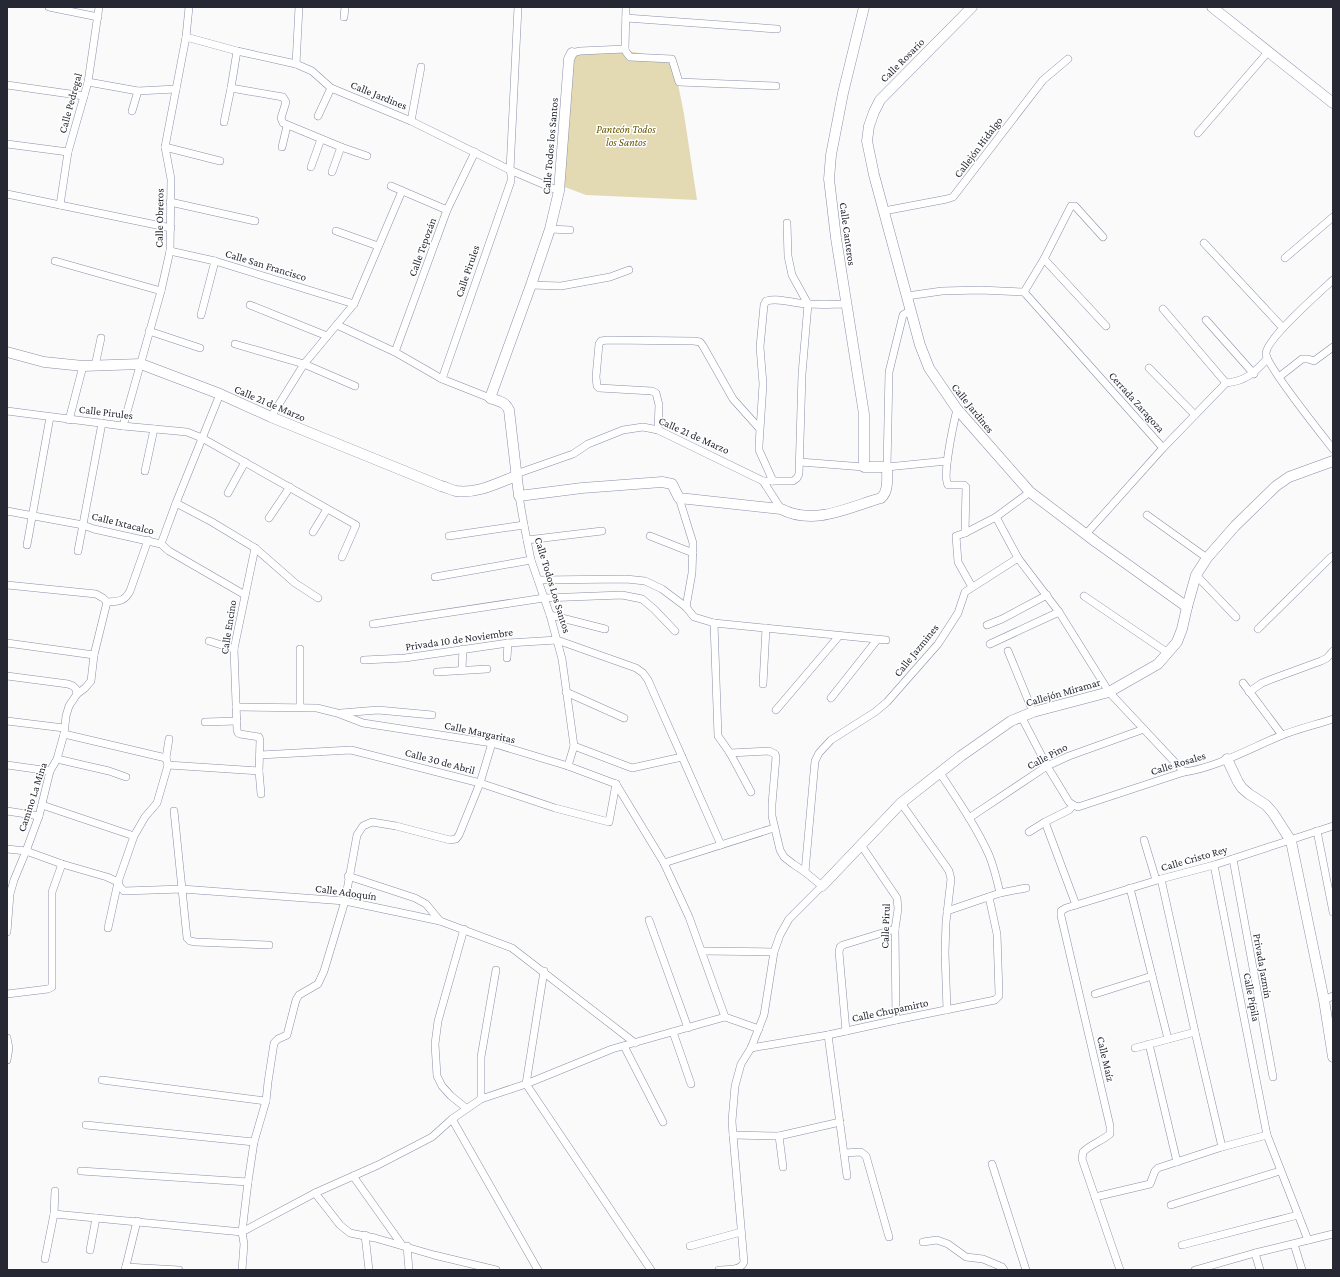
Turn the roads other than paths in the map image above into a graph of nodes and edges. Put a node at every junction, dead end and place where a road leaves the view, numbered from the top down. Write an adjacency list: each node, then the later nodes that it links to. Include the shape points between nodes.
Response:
1 (49, 7): 11 (street)
2 (99, 7): 11 (street, Calle Pedregal)
3 (189, 7): 15 (street, Calle Obreros)
4 (299, 7): 21 (street)
5 (345, 7): 12 (street)
6 (518, 7): 49 (street, Calle Pirules)
7 (626, 7): 13 (street)
8 (864, 7): 82 (street, Calle Canteros, via 843,93 829,179)
9 (972, 7): 39 (street, Calle Rosario, via 880,100 869,126)
10 (1212, 7): 18 (street)
11 (98, 16): 23 (street, Calle Pedregal)
12 (344, 17)
13 (626, 18): 14 (street); 16 (street)
14 (777, 29)
15 (186, 37): 17 (street, Calle Jardines); 28 (street, Calle Obreros)
16 (625, 49): 19 (street, Calle Todos los Santos); 25 (street, via 633,58 672,59 679,82)
17 (237, 51): 21 (street, Calle Jardines); 26 (street)
18 (1268, 52): 31 (street); 37 (street)
19 (572, 53): 53 (street, Calle Todos los Santos, via 569,59)
20 (1068, 59): 58 (street, Callejón Hidalgo, via 1043,80 953,197)
21 (296, 64): 27 (street, Calle Jardines, via 312,71)
22 (421, 67): 34 (street)
23 (88, 82): 29 (street); 30 (street, Calle Pedregal)
24 (7, 85): 30 (street)
25 (776, 86)
26 (231, 88): 35 (street); 36 (street, via 283,97 286,102 281,118)
27 (331, 88): 33 (street); 34 (street, Calle Jardines)
28 (176, 89): 29 (street); 41 (street, Calle Obreros)
29 (138, 91): 32 (street)
30 (84, 96): 44 (street, Calle Pedregal)
31 (1333, 103)
32 (132, 111)
33 (318, 116)
34 (411, 121): 45 (street, Calle Jardines)
35 (224, 122)
36 (287, 126): 38 (street); 42 (street)
37 (1198, 133)
38 (321, 139): 43 (street); 48 (street)
39 (867, 141): 58 (street, Calle Jardines)
40 (7, 144): 44 (street)
41 (165, 147): 47 (street); 55 (street, Calle Obreros, via 171,178)
42 (282, 147)
43 (341, 147): 46 (street); 50 (street)
44 (68, 152): 56 (street, Calle Pedregal)
45 (475, 152): 49 (street, Calle Jardines); 57 (street, Calle Tepozán)
46 (367, 156)
47 (220, 161)
48 (311, 167)
49 (510, 170): 53 (street, Calle Jardines); 107 (street, Calle Pirules, via 511,181)
50 (332, 172)
51 (391, 186): 52 (street)
52 (402, 191): 57 (street); 68 (street)
53 (559, 191): 63 (street, Calle Todos los Santos)
54 (7, 194): 56 (street)
55 (170, 202): 60 (street); 62 (street, Calle Obreros)
56 (60, 205): 62 (street)
57 (447, 210): 98 (street, Calle Tepozán)
58 (884, 210): 79 (street, Calle Jardines)
59 (1333, 217): 70 (street)
60 (255, 221)
61 (787, 223): 81 (street, via 788,256 792,275)
62 (171, 228): 69 (street, Calle Obreros)
63 (550, 229): 64 (street); 76 (street, Calle Todos los Santos)
64 (570, 230)
65 (336, 231): 68 (street)
66 (1103, 237): 71 (street, via 1073,206)
67 (1204, 243): 90 (street)
68 (378, 246): 80 (street)
69 (170, 251): 73 (street, Calle San Francisco); 77 (street, Calle Obreros)
70 (1285, 258)
71 (1044, 259): 78 (street); 89 (street)
72 (55, 261): 77 (street)
73 (215, 261): 80 (street, Calle San Francisco); 86 (street)
74 (629, 270): 76 (street, via 610,277 561,286)
75 (1333, 280): 90 (street)
76 (532, 285): 111 (street, Calle Todos los Santos)
77 (161, 290): 91 (street, Calle Obreros)
78 (1024, 292): 79 (street, via 950,291); 124 (street, Cerrada Zaragoza)
79 (907, 296): 85 (street, Calle Jardines)
80 (354, 304): 88 (street)
81 (808, 304): 82 (street); 120 (street, via 780,299 766,301 764,305 760,347 763,384); 129 (street, via 802,374)
82 (847, 304): 130 (street, Calle Canteros, via 864,414)
83 (250, 305): 92 (street)
84 (1163, 308): 108 (street)
85 (911, 310): 112 (street, Calle Jardines, via 929,368); 131 (street, via 903,315 889,372)
86 (201, 315)
87 (1206, 320): 105 (street)
88 (336, 325): 92 (street); 98 (street)
89 (1106, 326)
90 (1283, 328): 99 (street, via 1267,349)
91 (149, 331): 95 (street); 100 (street, Calle Obreros)
92 (327, 336): 101 (street)
93 (101, 338): 103 (street)
94 (235, 344): 101 (street)
95 (200, 348)
96 (1333, 348): 106 (street, via 1314,361 1302,359)
97 (7, 352): 102 (street, Calle 21 de Marzo, via 44,362)
98 (395, 352): 107 (street)
99 (1268, 359): 105 (street); 106 (street)
100 (141, 364): 103 (street, Calle 21 de Marzo); 110 (street, Calle 21 de Marzo); 119 (street, Calle Obreros)
101 (304, 364): 109 (street); 116 (street)
102 (83, 366): 103 (street, Calle 21 de Marzo); 117 (street)
103 (96, 366)
104 (1149, 368): 114 (street)
105 (1254, 374): 108 (street, via 1236,382)
106 (1279, 377): 125 (street)
107 (442, 379): 111 (street)
108 (1226, 383): 114 (street, Cerrada Zaragoza)
109 (355, 386)
110 (220, 394): 116 (street, Calle 21 de Marzo); 123 (street)
111 (490, 398): 133 (street, Calle Todos Los Santos, via 508,406)
112 (956, 409): 126 (street); 137 (street, Calle Jardines)
113 (7, 411): 115 (street, Calle Pirules)
114 (1195, 415): 124 (street, Cerrada Zaragoza)
115 (50, 417): 117 (street, Calle Pirules); 146 (street)
116 (271, 417): 133 (street, Calle 21 de Marzo, via 456,491 492,486)
117 (70, 420): 118 (street, Calle Pirules)
118 (102, 424): 119 (street, Calle Pirules); 149 (street)
119 (124, 426): 121 (street, Calle Pirules)
120 (759, 428): 122 (street, via 733,399 700,342 603,340 599,344 597,386 656,392 659,405); 134 (street, via 759,450)
121 (154, 430): 123 (street, Calle Pirules, via 188,432); 132 (street)
122 (658, 430): 133 (street, Calle 21 de Marzo, via 643,427 623,430 588,444 573,454); 135 (street, Calle 21 de Marzo)
123 (202, 438): 128 (street, Calle Pirules); 141 (street)
124 (1163, 448): 154 (street)
125 (1333, 449)
126 (947, 461): 131 (street); 153 (street, via 947,484 966,487)
127 (1333, 461): 167 (street, Callejón Miramar, via 1289,477 1276,486)
128 (245, 462): 136 (street, Calle Pirules); 138 (street)
129 (800, 462): 130 (street); 134 (street, via 795,480)
130 (864, 467): 131 (street)
131 (887, 467): 143 (street, via 886,490 881,498 819,516 806,517)
132 (145, 472)
133 (516, 475): 139 (street, Calle Todos Los Santos)
134 (773, 481): 135 (street)
135 (763, 482): 143 (street)
136 (290, 487): 142 (street, Calle Pirules); 148 (street)
137 (1030, 492): 147 (street); 154 (street, Calle Jardines)
138 (228, 493)
139 (519, 496): 140 (street, via 582,488 668,483 672,484); 150 (street, Calle Todos Los Santos)
140 (679, 498): 143 (street); 163 (street)
141 (176, 503): 159 (street); 161 (street)
142 (327, 509): 152 (street); 165 (street, Calle Pirules, via 356,524)
143 (780, 509)
144 (7, 511): 146 (street, Calle Ixtacalco)
145 (1147, 514): 167 (street)
146 (32, 515): 149 (street, Calle Ixtacalco); 160 (street)
147 (996, 517): 153 (street); 166 (street)
148 (269, 518)
149 (83, 525): 157 (street, Calle Ixtacalco); 162 (street)
150 (524, 525): 155 (street); 158 (street, Calle Todos Los Santos)
151 (602, 531): 158 (street)
152 (313, 532)
153 (964, 533): 173 (street, via 956,536 957,559)
154 (1086, 534): 181 (street, Calle Jardines)
155 (448, 536)
156 (650, 536): 163 (street)
157 (148, 540): 159 (street, Calle Ixtacalco); 179 (street, via 126,598)
158 (527, 540): 168 (street, Calle Todos Los Santos)
159 (161, 544): 174 (street, Calle Ixtacalco)
160 (27, 545)
161 (255, 548): 174 (street, Calle Encino); 177 (street, via 295,583)
162 (78, 551)
163 (693, 553): 180 (street)
164 (1333, 556): 190 (street)
165 (342, 557)
166 (1018, 558): 173 (street, Calle Jazmines); 175 (street)
167 (1207, 558): 169 (street, Callejón Miramar)
168 (531, 560): 170 (street); 171 (street, Calle Todos Los Santos)
169 (1196, 575): 181 (street, Callejón Miramar); 184 (street)
170 (435, 577)
171 (538, 580): 178 (street, Calle Todos Los Santos); 180 (street, via 645,581 662,589)
172 (7, 585): 179 (street, via 96,594)
173 (972, 587): 279 (street, Calle Jazmines, via 965,592 958,614 938,644 887,702 831,740 819,753 815,761)
174 (245, 595): 200 (street, Calle Encino)
175 (1047, 595): 182 (street); 187 (street)
176 (1084, 596): 205 (street)
177 (318, 598)
178 (544, 598): 183 (street, Calle Todos Los Santos); 186 (street); 191 (street, via 622,595 642,599)
179 (107, 602): 206 (street, Camino La Mina)
180 (686, 607): 185 (street, via 694,617)
181 (1187, 607): 205 (street, Callejón Miramar, via 1177,642)
182 (1058, 612): 199 (street); 216 (street)
183 (550, 615): 189 (street); 193 (street, Calle Todos Los Santos)
184 (1236, 617)
185 (714, 623): 188 (street); 238 (street, via 718,735)
186 (373, 624)
187 (986, 625)
188 (766, 628): 192 (street); 214 (street)
189 (605, 629)
190 (1258, 629)
191 (675, 631)
192 (839, 636): 194 (street); 222 (street)
193 (557, 640): 198 (street, Privada 10 de Noviembre); 215 (street, Calle Todos Los Santos); 240 (street, via 636,668 643,673)
194 (877, 640): 195 (street); 219 (street)
195 (886, 640)
196 (209, 641): 200 (street)
197 (7, 643): 206 (street)
198 (508, 643): 202 (street, Privada 10 de Noviembre); 207 (street)
199 (990, 644)
200 (234, 649): 220 (street, Calle Encino)
201 (300, 649): 221 (street)
202 (463, 649): 208 (street, Privada 10 de Noviembre, via 405,658); 209 (street)
203 (1008, 651): 223 (street)
204 (1333, 651): 217 (street, via 1321,661 1272,678)
205 (1168, 653): 216 (street, Callejón Miramar, via 1158,664)
206 (94, 655): 218 (street, Camino La Mina, via 91,681)
207 (507, 658)
208 (364, 660)
209 (462, 669): 210 (street); 211 (street)
210 (487, 669)
211 (437, 672)
212 (7, 676): 218 (street, via 68,684 73,686)
213 (1242, 683): 217 (street)
214 (763, 684)
215 (566, 692): 227 (street); 237 (street, Calle Todos Los Santos)
216 (1110, 692): 223 (street, Callejón Miramar); 232 (street)
217 (1249, 692): 234 (street)
218 (77, 694): 233 (street, Camino La Mina, via 69,706)
219 (832, 698)
220 (236, 707): 221 (street); 230 (street, Calle Encino)
221 (300, 707): 224 (street)
222 (776, 710)
223 (1033, 712): 226 (street, Callejón Miramar)
224 (337, 713): 225 (street, via 378,710); 236 (street, Calle Margaritas, via 363,723)
225 (432, 715)
226 (1021, 716): 246 (street); 250 (street, Callejón Miramar)
227 (624, 718)
228 (1333, 719): 234 (street, Calle Rosales)
229 (7, 721): 233 (street)
230 (237, 721): 231 (street); 239 (street, Calle Encino, via 238,733 259,737)
231 (205, 722)
232 (1144, 729): 246 (street, Calle Pino); 249 (street)
233 (64, 731): 241 (street, Camino La Mina); 243 (street)
234 (1282, 735): 242 (street, Calle Rosales)
235 (169, 739): 243 (street)
236 (492, 743): 245 (street, Calle Margaritas); 252 (street)
237 (574, 746): 240 (street, via 632,768); 245 (street, Calle Todos Los Santos)
238 (730, 753): 254 (street); 265 (street, via 769,751 775,754 772,804)
239 (260, 756): 248 (street); 252 (street, Calle 30 de Abril, via 351,750)
240 (682, 757): 272 (street)
241 (56, 759): 247 (street, Camino La Mina); 251 (street)
242 (1227, 759): 249 (street, Calle Rosales); 270 (street, via 1242,788 1266,805)
243 (167, 761): 248 (street); 268 (street, via 157,803 145,816)
244 (7, 764): 247 (street)
245 (568, 766): 253 (street, Calle Margaritas)
246 (1047, 766): 258 (street); 262 (street, Calle Pino)
247 (50, 771): 257 (street, Camino La Mina)
248 (260, 771): 255 (street)
249 (1184, 772): 258 (street, Calle Rosales, via 1078,807)
250 (940, 773): 256 (street, Callejón Miramar); 262 (street)
251 (126, 777)
252 (480, 783): 253 (street, Calle 30 de Abril, via 555,808 609,822); 280 (street, via 456,839 450,840 372,822 363,826 357,835)
253 (616, 784): 276 (street)
254 (751, 792)
255 (261, 794)
256 (901, 803): 271 (street, Callejón Miramar); 291 (street, via 949,872 951,879)
257 (42, 805): 261 (street, Camino La Mina); 268 (street)
258 (1073, 805): 263 (street, via 1069,810)
259 (7, 811): 261 (street)
260 (174, 811): 286 (street)
261 (39, 816): 274 (street, Camino La Mina)
262 (969, 818): 287 (street, via 989,855)
263 (1045, 822): 267 (street); 290 (street)
264 (1333, 826): 266 (street, Calle Cristo Rey)
265 (774, 828): 272 (street); 279 (street, via 784,857)
266 (1317, 831): 270 (street, Calle Cristo Rey); 293 (street)
267 (1029, 832)
268 (134, 836): 282 (street)
269 (1144, 840): 281 (street)
270 (1291, 840): 275 (street, Calle Cristo Rey); 308 (street)
271 (861, 844): 283 (street, Callejón Miramar); 298 (street, Calle Pirul, via 897,898)
272 (721, 845): 276 (street)
273 (7, 849): 274 (street, Calle Adoquín)
274 (26, 851): 277 (street, Calle Adoquín); 299 (street, Camino La Mina, via 10,894)
275 (1233, 859): 278 (street, Calle Cristo Rey); 328 (street, Privada Jazmín)
276 (664, 863): 301 (street)
277 (62, 864): 282 (street, Calle Adoquín); 306 (street, via 52,892 52,987)
278 (1214, 865): 281 (street, Calle Cristo Rey); 340 (street, Calle Pípila)
279 (805, 872): 283 (street)
280 (348, 876): 289 (street); 295 (street, via 415,898 426,904)
281 (1159, 879): 285 (street, Calle Cristo Rey); 316 (street)
282 (118, 882): 286 (street, Calle Adoquín, via 124,891); 296 (street)
283 (822, 886): 302 (street, via 789,919)
284 (1026, 888): 287 (street)
285 (1130, 888): 290 (street, Calle Cristo Rey); 305 (street)
286 (182, 889): 289 (street, Calle Adoquín); 300 (street, via 185,933 190,941)
287 (1000, 893): 288 (street)
288 (989, 897): 291 (street); 309 (street, Calle Chupamirto, via 997,934 999,994 997,999 992,1001)
289 (345, 901): 295 (street, Calle Adoquín); 333 (street, via 318,984 296,1000 287,1035 274,1043)
290 (1076, 905): 292 (street, Calle Cristo Rey)
291 (946, 911): 309 (street)
292 (1062, 911): 355 (street, Calle Maíz, via 1061,916 1110,1126 1110,1134 1083,1152 1082,1159)
293 (1333, 912)
294 (649, 920): 312 (street)
295 (440, 921): 297 (street, Calle Adoquín)
296 (108, 928)
297 (464, 929): 304 (street, Calle Adoquín, via 512,948); 334 (street, via 438,1022 435,1044 439,1081 451,1096)
298 (895, 929): 311 (street, Calle Pirul); 314 (street, Calle Chupamirto, via 840,947)
299 (7, 932)
300 (269, 945)
301 (702, 952): 302 (street); 310 (street)
302 (774, 952): 313 (street, via 764,1015)
303 (496, 970): 332 (street, via 481,1057)
304 (544, 972): 320 (street, Calle Adoquín); 330 (street)
305 (1152, 976): 307 (street); 319 (street)
306 (7, 994)
307 (1095, 994)
308 (1328, 998): 326 (street)
309 (947, 1010): 311 (street, Calle Chupamirto)
310 (724, 1017): 312 (street); 313 (street)
311 (896, 1020): 314 (street, Calle Chupamirto)
312 (688, 1028): 315 (street)
313 (759, 1029): 324 (street)
314 (846, 1031): 317 (street)
315 (673, 1032): 320 (street); 331 (street)
316 (1195, 1032): 319 (street); 343 (street)
317 (828, 1035): 324 (street); 337 (street)
318 (7, 1038): 323 (street)
319 (1168, 1039): 321 (street)
320 (635, 1043): 322 (street)
321 (1149, 1044): 325 (street); 345 (street)
322 (624, 1046): 330 (street); 336 (street)
323 (8, 1048): 327 (street)
324 (750, 1048): 339 (street, via 741,1064 735,1086)
325 (1135, 1048)
326 (1333, 1057)
327 (7, 1060)
328 (1273, 1077)
329 (102, 1080): 333 (street)
330 (526, 1084): 332 (street); 383 (street)
331 (692, 1084)
332 (481, 1099): 334 (street)
333 (266, 1101): 342 (street)
334 (466, 1108): 335 (street)
335 (452, 1119): 350 (street, via 432,1137); 382 (street)
336 (663, 1122)
337 (840, 1122): 341 (street); 344 (street)
338 (86, 1125): 342 (street)
339 (732, 1135): 341 (street); 362 (street)
340 (1267, 1135): 343 (street); 349 (street, Calle Pípila)
341 (779, 1136): 347 (street)
342 (254, 1142): 352 (street)
343 (1222, 1147): 345 (street)
344 (844, 1153): 351 (street); 365 (street, via 861,1152 866,1156)
345 (1177, 1162): 355 (street, via 1157,1170 1150,1184)
346 (992, 1164): 386 (street)
347 (784, 1166)
348 (81, 1171): 352 (street)
349 (1280, 1171): 356 (street); 358 (street, Calle Pípila)
350 (353, 1176): 354 (street); 370 (street)
351 (847, 1176)
352 (248, 1182): 361 (street)
353 (55, 1191): 357 (street)
354 (315, 1193): 361 (street); 364 (street, via 345,1230)
355 (1095, 1197): 387 (street)
356 (1171, 1205)
357 (54, 1214): 359 (street); 374 (street)
358 (1298, 1215): 366 (street, Calle Pípila); 369 (street)
359 (96, 1218): 360 (street); 372 (street)
360 (137, 1221): 361 (street); 375 (street)
361 (242, 1232): 378 (street)
362 (741, 1232): 371 (street); 384 (street, via 743,1265)
363 (1333, 1234): 366 (street)
364 (365, 1235): 370 (street); 379 (street)
365 (889, 1237)
366 (1308, 1240): 368 (street)
367 (923, 1242): 385 (street, via 937,1240 948,1244 966,1257 983,1259)
368 (1294, 1244): 373 (street); 390 (street)
369 (1182, 1245)
370 (404, 1246): 380 (street); 381 (street)
371 (690, 1246)
372 (90, 1250)
373 (1255, 1253): 376 (street); 389 (street)
374 (46, 1260)
375 (126, 1269): 377 (street)
376 (1207, 1269): 388 (street)
377 (179, 1270)
378 (242, 1270)
379 (369, 1270)
380 (409, 1270)
381 (496, 1270)
382 (538, 1270)
383 (651, 1270)
384 (719, 1270)
385 (1004, 1270)
386 (1026, 1270)
387 (1120, 1270)
388 (1195, 1270)
389 (1260, 1270)
390 (1302, 1270)

